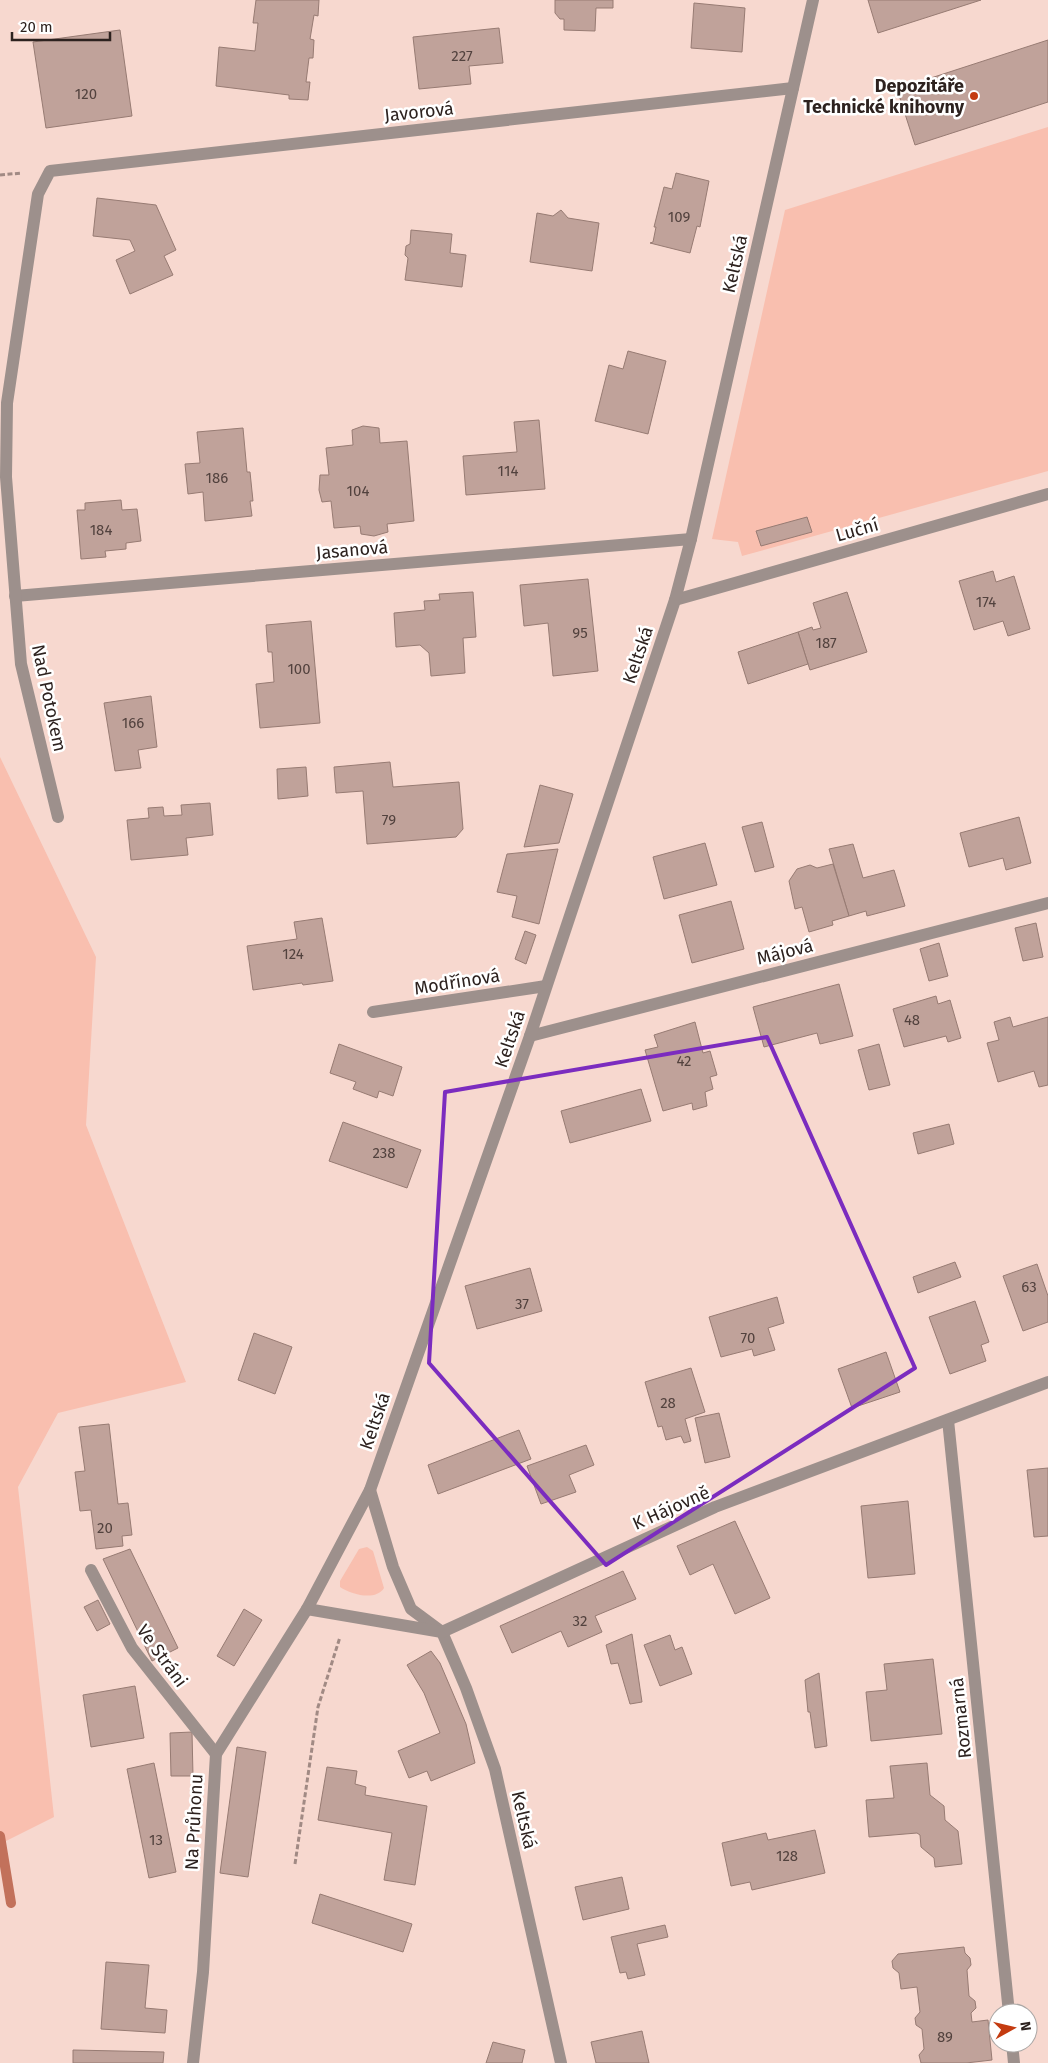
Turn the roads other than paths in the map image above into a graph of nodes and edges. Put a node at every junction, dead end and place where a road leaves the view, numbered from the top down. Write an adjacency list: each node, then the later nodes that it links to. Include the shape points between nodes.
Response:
1 (813, 0): 2 (street, Keltská)
2 (793, 88): 3 (street, Javorová); 5 (street, Keltská)
3 (50, 171): 6 (street, Nad Potokem, via 38,194 8,403 6,477)
4 (1048, 494): 7 (street, Luční)
5 (691, 539): 6 (street, Jasanová); 7 (street, Keltská)
6 (15, 596): 8 (street, Nad Potokem, via 21,664)
7 (675, 600): 10 (street, Keltská)
8 (58, 817)
9 (1048, 902): 12 (street, Májová)
10 (546, 986): 11 (street, Modřínová); 12 (street, Keltská)
11 (373, 1012)
12 (530, 1036): 15 (street, Keltská)
13 (1048, 1382): 14 (street, K Hájovně)
14 (948, 1420): 18 (street, K Hájovně, via 715,1507); 20 (street, Rozmarná)
15 (370, 1490): 17 (street, Keltská); 18 (street, via 392,1567 411,1609)
16 (92, 1570): 19 (street, Ve Stráni, via 132,1648)
17 (307, 1609): 18 (street); 19 (street, Na Průhonu)
18 (442, 1632): 22 (street, Keltská, via 495,1769)
19 (216, 1754): 21 (street, Na Průhonu, via 203,1972)
20 (1008, 2003)
21 (194, 2063)
22 (561, 2063)

